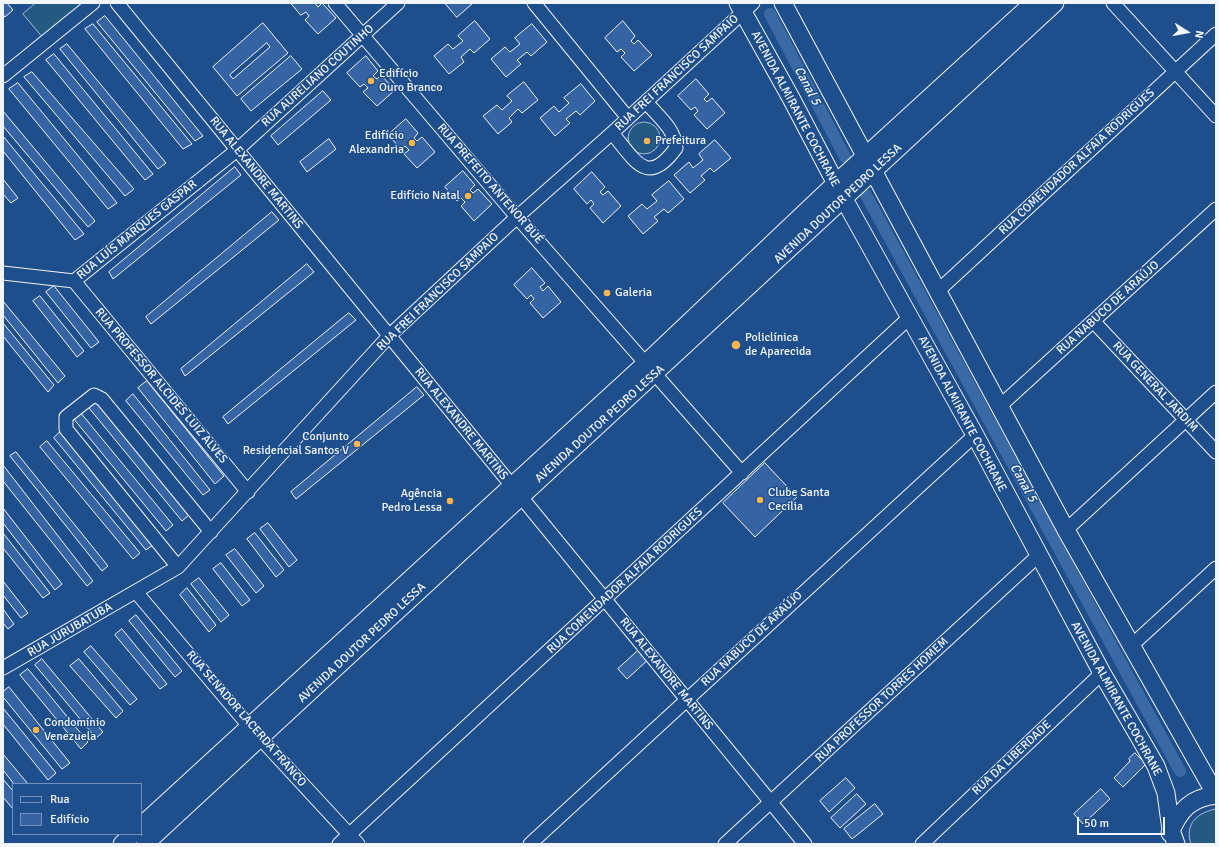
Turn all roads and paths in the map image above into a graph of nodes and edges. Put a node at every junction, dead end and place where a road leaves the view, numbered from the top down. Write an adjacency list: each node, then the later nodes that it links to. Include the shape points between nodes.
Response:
1 (93, 3): 14 (street)
2 (117, 3): 19 (street, RUA ALEXANDRE MARTINS)
3 (336, 3): 12 (street, RUA PREFEITO ANTENOR BUÉ)
4 (398, 3): 12 (street, RUA AURELIANO COUTINHO)
5 (534, 3): 17 (street)
6 (783, 3): 20 (main road)
7 (1033, 3): 20 (main road, AVENIDA DOUTOR PEDRO LESSA)
8 (1055, 3): 21 (main road, AVENIDA DOUTOR PEDRO LESSA)
9 (1114, 3): 13 (street)
10 (746, 6): 15 (street, RUA FREI FRANCISCO SAMPAIO); 22 (main road, AVENIDA ALMIRANTE COCHRANE)
11 (1216, 34): 13 (street, RUA COMENDADOR ALFAIA RODRIGUES)
12 (363, 35): 19 (street, RUA AURELIANO COUTINHO); 25 (street, RUA PREFEITO ANTENOR BUÉ)
13 (1176, 72): 16 (street); 28 (street, RUA COMENDADOR ALFAIA RODRIGUES)
14 (3, 76)
15 (646, 102): 17 (street, RUA FREI FRANCISCO SAMPAIO); 18 (street, via 675,139 676,148 669,158 652,170 643,167)
16 (1216, 116)
17 (628, 118): 18 (street, RUA FREI FRANCISCO SAMPAIO)
18 (612, 133): 25 (street, RUA FREI FRANCISCO SAMPAIO)
19 (237, 150): 27 (street, RUA LUÍS MARQUES GASPAR); 31 (street, RUA ALEXANDRE MARTINS)
20 (866, 156): 21 (main road); 22 (main road, AVENIDA DOUTOR PEDRO LESSA)
21 (875, 171): 23 (main road, AVENIDA DOUTOR PEDRO LESSA); 28 (main road)
22 (835, 184): 23 (main road, AVENIDA ALMIRANTE COCHRANE); 32 (main road, AVENIDA DOUTOR PEDRO LESSA)
23 (844, 200): 29 (main road, AVENIDA ALMIRANTE COCHRANE); 32 (main road, AVENIDA DOUTOR PEDRO LESSA)
24 (1216, 209): 30 (street, RUA NABUCO DE ARAÚJO)
25 (517, 217): 31 (street, RUA FREI FRANCISCO SAMPAIO); 32 (street, RUA PREFEITO ANTENOR BUÉ)
26 (3, 273): 27 (street, RUA LUÍS MARQUES GASPAR)
27 (74, 281): 40 (street, RUA PROFESSOR ALCIDES LUIZ ALVES)
28 (938, 290): 34 (main road)
29 (910, 317): 36 (main road, AVENIDA ALMIRANTE COCHRANE); 38 (street, RUA COMENDADOR ALFAIA RODRIGUES)
30 (1094, 322): 34 (street, RUA NABUCO DE ARAÚJO); 35 (street, RUA GENERAL JARDIM)
31 (389, 336): 39 (street, RUA ALEXANDRE MARTINS); 40 (street, RUA FREI FRANCISCO SAMPAIO)
32 (650, 369): 38 (street, RUA PREFEITO ANTENOR BUÉ); 39 (main road, AVENIDA DOUTOR PEDRO LESSA)
33 (1216, 392): 35 (street)
34 (1000, 406): 41 (main road)
35 (1186, 420): 37 (street, RUA GENERAL JARDIM); 41 (street)
36 (975, 435): 43 (main road, AVENIDA ALMIRANTE COCHRANE); 51 (street, RUA NABUCO DE ARAÚJO)
37 (1216, 452)
38 (742, 473): 47 (street, RUA COMENDADOR ALFAIA RODRIGUES)
39 (516, 491): 47 (street, RUA ALEXANDRE MARTINS); 52 (main road, AVENIDA DOUTOR PEDRO LESSA)
40 (248, 492): 42 (street, RUA FREI FRANCISCO SAMPAIO)
41 (1066, 530): 48 (main road)
42 (211, 532): 44 (street, RUA FREI FRANCISCO SAMPAIO); 44 (street, via 102,399 94,395 66,417 66,429)
43 (1039, 556): 50 (main road, AVENIDA ALMIRANTE COCHRANE); 54 (street, RUA PROFESSOR TORRES HOMEM)
44 (178, 567): 46 (street, RUA FREI FRANCISCO SAMPAIO)
45 (1216, 568): 48 (street)
46 (136, 592): 49 (street, RUA JURUBATUBA); 52 (street, RUA SENADOR LACERDA FRANCO)
47 (604, 599): 51 (street, RUA ALEXANDRE MARTINS); 57 (street, RUA COMENDADOR ALFAIA RODRIGUES)
48 (1131, 646): 53 (main road)
49 (3, 668)
50 (1102, 673): 58 (main road, AVENIDA ALMIRANTE COCHRANE, via 1156,766 1166,793); 65 (street, RUA DA LIBERDADE)
51 (687, 700): 54 (street, RUA ALEXANDRE MARTINS); 62 (street, RUA NABUCO DE ARAÚJO)
52 (254, 732): 55 (main road, AVENIDA DOUTOR PEDRO LESSA); 57 (street, RUA SENADOR LACERDA FRANCO); 60 (main road, AVENIDA DOUTOR PEDRO LESSA)
53 (1216, 795): 58 (main road, via 1203,797 1182,811)
54 (771, 802): 63 (street, RUA PROFESSOR TORRES HOMEM); 64 (street, RUA ALEXANDRE MARTINS)
55 (142, 825)
56 (132, 835): 59 (main road)
57 (354, 839): 61 (street, RUA COMENDADOR ALFAIA RODRIGUES)
58 (1171, 839)
59 (122, 844)
60 (145, 844)
61 (339, 844)
62 (530, 844)
63 (725, 844)
64 (805, 844)
65 (922, 844)

